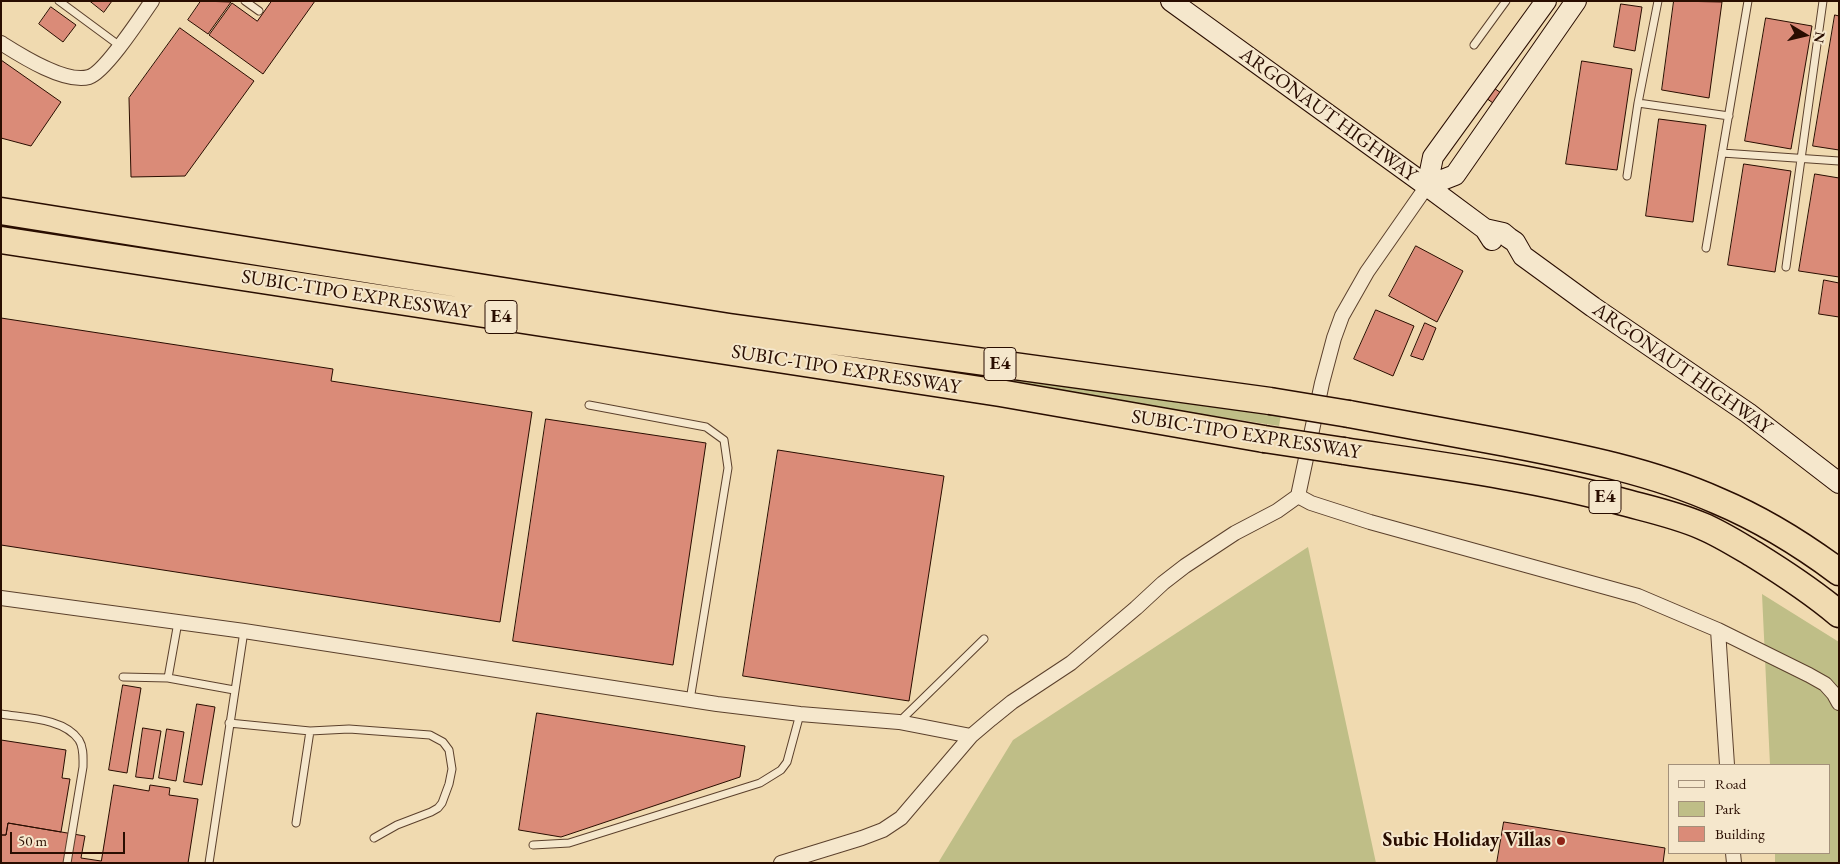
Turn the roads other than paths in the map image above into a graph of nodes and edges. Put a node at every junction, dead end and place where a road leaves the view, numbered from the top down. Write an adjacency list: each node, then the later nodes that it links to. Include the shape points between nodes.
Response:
1 (59, 1): 13 (lane)
2 (152, 1): 13 (street)
3 (245, 1): 11 (lane)
4 (1171, 1): 21 (street, ARGONAUT HIGHWAY)
5 (1506, 1): 14 (lane)
6 (1546, 1): 21 (street, via 1433,157)
7 (1576, 1): 21 (street, via 1455,175)
8 (1658, 1): 15 (lane)
9 (1748, 1): 16 (lane)
10 (1823, 1): 18 (lane)
11 (259, 11)
12 (1, 43): 13 (street, via 31,62 56,73 76,77 89,77)
13 (120, 46)
14 (1474, 46)
15 (1638, 103): 16 (lane); 20 (lane)
16 (1729, 116): 17 (lane)
17 (1722, 153): 18 (lane); 24 (lane)
18 (1800, 159): 19 (lane); 25 (lane)
19 (1839, 161)
20 (1627, 176)
21 (1427, 186): 27 (street, ARGONAUT HIGHWAY, via 1485,229 1503,233 1515,242 1523,256 1748,413); 28 (street, via 1366,272 1342,316 1322,383)
22 (1, 211): 29 (highway, SUBIC-TIPO EXPRESSWAY / E4, bridge, via 729,327 1270,401 1542,450 1658,478 1716,500 1804,546)
23 (1, 240): 31 (highway, SUBIC-TIPO EXPRESSWAY / E4, bridge, via 1000,393 1575,490 1648,508 1702,526 1784,573)
24 (1706, 248)
25 (1786, 266)
26 (589, 405): 39 (lane, via 706,427 724,440 728,468)
27 (1839, 483)
28 (1298, 496): 33 (street, via 1370,522 1638,596); 46 (street, via 1185,566 1071,663 1012,702)
29 (1839, 572)
30 (1, 598): 32 (street)
31 (1839, 614)
32 (178, 622): 34 (street); 37 (lane)
33 (1718, 630): 40 (street, via 1809,674 1825,684); 47 (street)
34 (244, 631): 38 (lane); 39 (street)
35 (984, 640): 43 (lane)
36 (123, 677): 37 (lane)
37 (168, 678): 38 (lane)
38 (234, 690): 44 (lane)
39 (690, 700): 42 (street)
40 (1839, 703)
41 (1, 714): 51 (lane, via 55,724 70,730 80,741 83,767)
42 (800, 714): 43 (street); 50 (lane, via 787,762 782,770 760,783 569,843)
43 (899, 722): 46 (street)
44 (230, 723): 45 (lane); 52 (lane)
45 (310, 731): 48 (lane); 49 (lane, via 349,729 430,735 443,742 449,750 452,769 438,808)
46 (971, 736): 53 (street, via 901,818 862,838)
47 (1727, 764)
48 (296, 823)
49 (374, 838)
50 (533, 845)
51 (67, 863)
52 (208, 863)
53 (781, 863)

